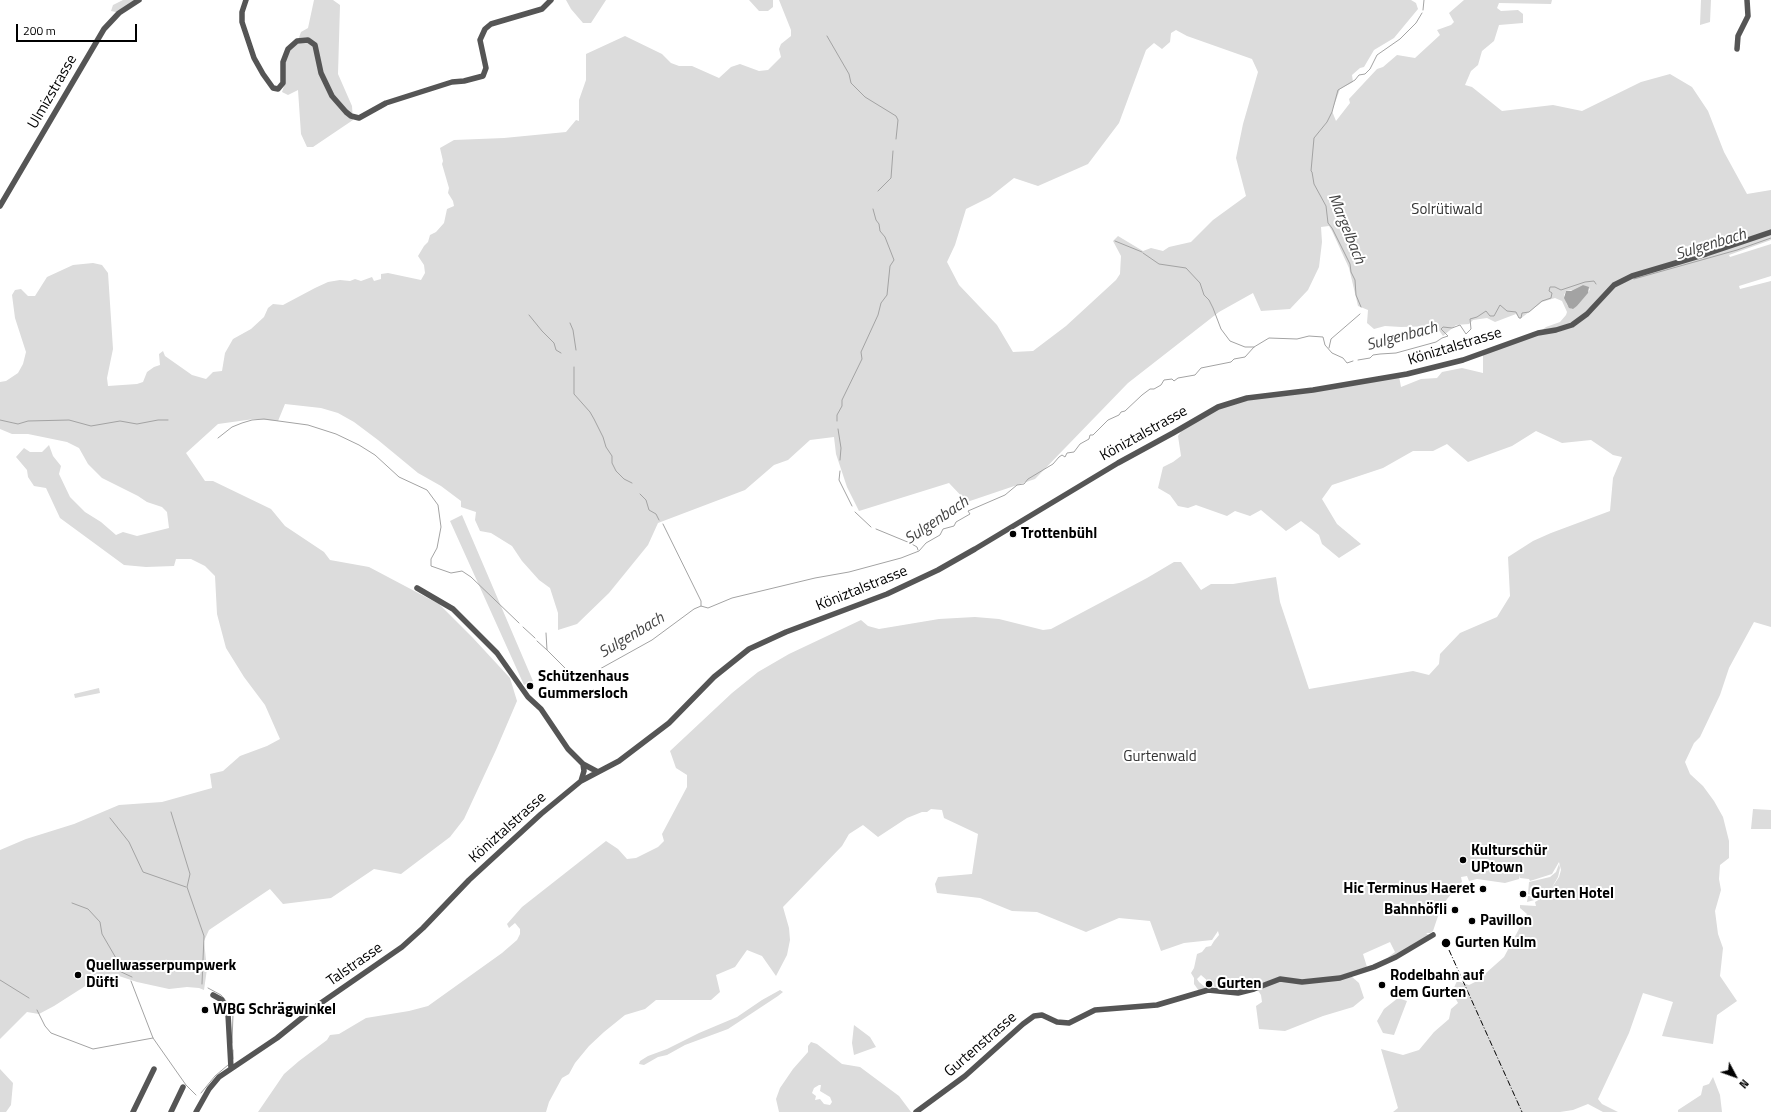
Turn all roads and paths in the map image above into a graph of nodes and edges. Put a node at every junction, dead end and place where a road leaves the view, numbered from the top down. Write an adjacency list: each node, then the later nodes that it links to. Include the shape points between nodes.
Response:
1 (139, 0): 6 (street, Ulmizstrasse, via 119,13 104,29)
2 (246, 0): 3 (street, via 242,22 254,58 273,88 278,89 283,83 283,62 288,49 297,41 308,40 315,45 321,73 332,96 352,116 359,118 386,103 452,82 464,82 483,76 486,68 480,40 485,29 491,24 542,9)
3 (551, 0)
4 (1748, 0): 5 (street, via 1748,16 1738,36)
5 (1737, 48)
6 (0, 206)
7 (1771, 232): 10 (street, Köniztalstrasse, via 1632,276 1614,285 1572,325 1538,333 1470,358 1407,374 1328,388 1247,398 1218,407 1168,437 1118,462 938,570 887,594 748,649 714,676 669,723 619,761)
8 (417, 588): 9 (street, via 453,609 497,653 528,697 541,709 568,749)
9 (584, 764): 10 (street); 11 (street)
10 (598, 772): 11 (street, Köniztalstrasse)
11 (581, 781): 12 (street, Köniztalstrasse, via 504,846)
12 (453, 896): 15 (street, Talstrasse, via 402,947 318,1005 277,1038)
13 (1433, 935): 21 (street, Gurtenstrasse, via 1396,957 1340,978 1302,982 1280,979 1238,993 1208,990 1157,1005 1098,1010 1069,1023 1056,1022 1042,1015 1034,1016 965,1076)
14 (213, 995): 15 (street, via 222,1000 228,1014)
15 (230, 1064): 20 (street, Talstrasse, via 214,1083)
16 (154, 1069): 18 (street)
17 (183, 1086): 19 (street)
18 (133, 1112)
19 (171, 1112)
20 (196, 1112)
21 (916, 1112)

